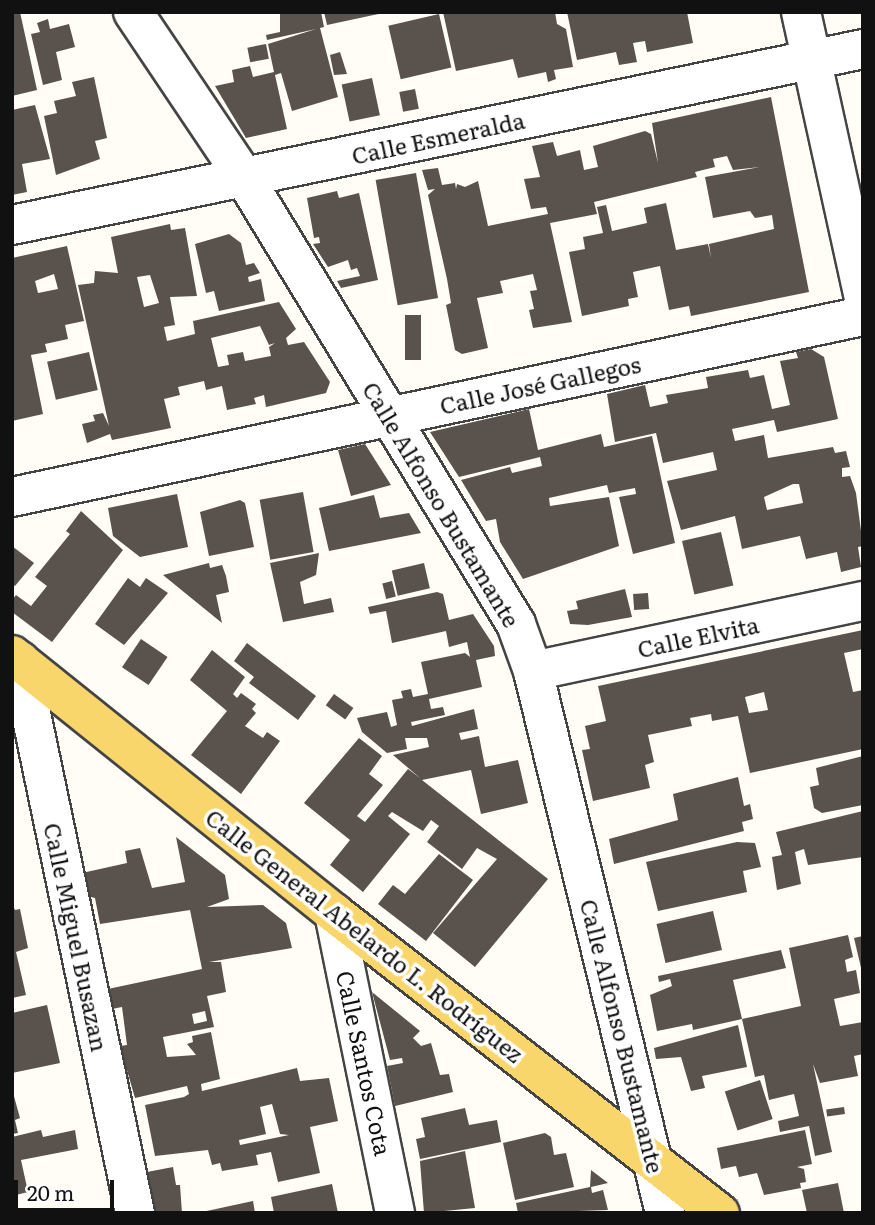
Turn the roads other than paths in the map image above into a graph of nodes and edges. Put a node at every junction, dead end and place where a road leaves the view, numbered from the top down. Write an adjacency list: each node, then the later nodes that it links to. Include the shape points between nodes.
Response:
1 (133, 12): 5 (street, Calle Alfonso Bustamante)
2 (801, 12): 4 (street)
3 (863, 49): 4 (street, Calle Esmeralda)
4 (811, 60): 5 (street, Calle Esmeralda); 7 (street)
5 (244, 177): 6 (street, Calle Esmeralda); 9 (street, Calle Alfonso Bustamante)
6 (12, 225)
7 (863, 295)
8 (863, 316): 9 (street, Calle José Gallegos)
9 (390, 416): 10 (street, Calle José Gallegos); 13 (street, Calle Alfonso Bustamante, via 516,624)
10 (12, 497)
11 (863, 601): 13 (street, Calle Elvita)
12 (16, 658): 14 (main road, Calle General Abelardo L. Rodríguez); 16 (street, Calle Miguel Busazan)
13 (533, 671): 15 (street, Calle Alfonso Bustamante)
14 (334, 913): 15 (main road, Calle General Abelardo L. Rodríguez); 17 (street, Calle Santos Cota)
15 (654, 1161): 18 (street, Calle Alfonso Bustamante); 19 (main road, Calle General Abelardo L. Rodríguez)
16 (135, 1213)
17 (395, 1213)
18 (664, 1213)
19 (720, 1213)

